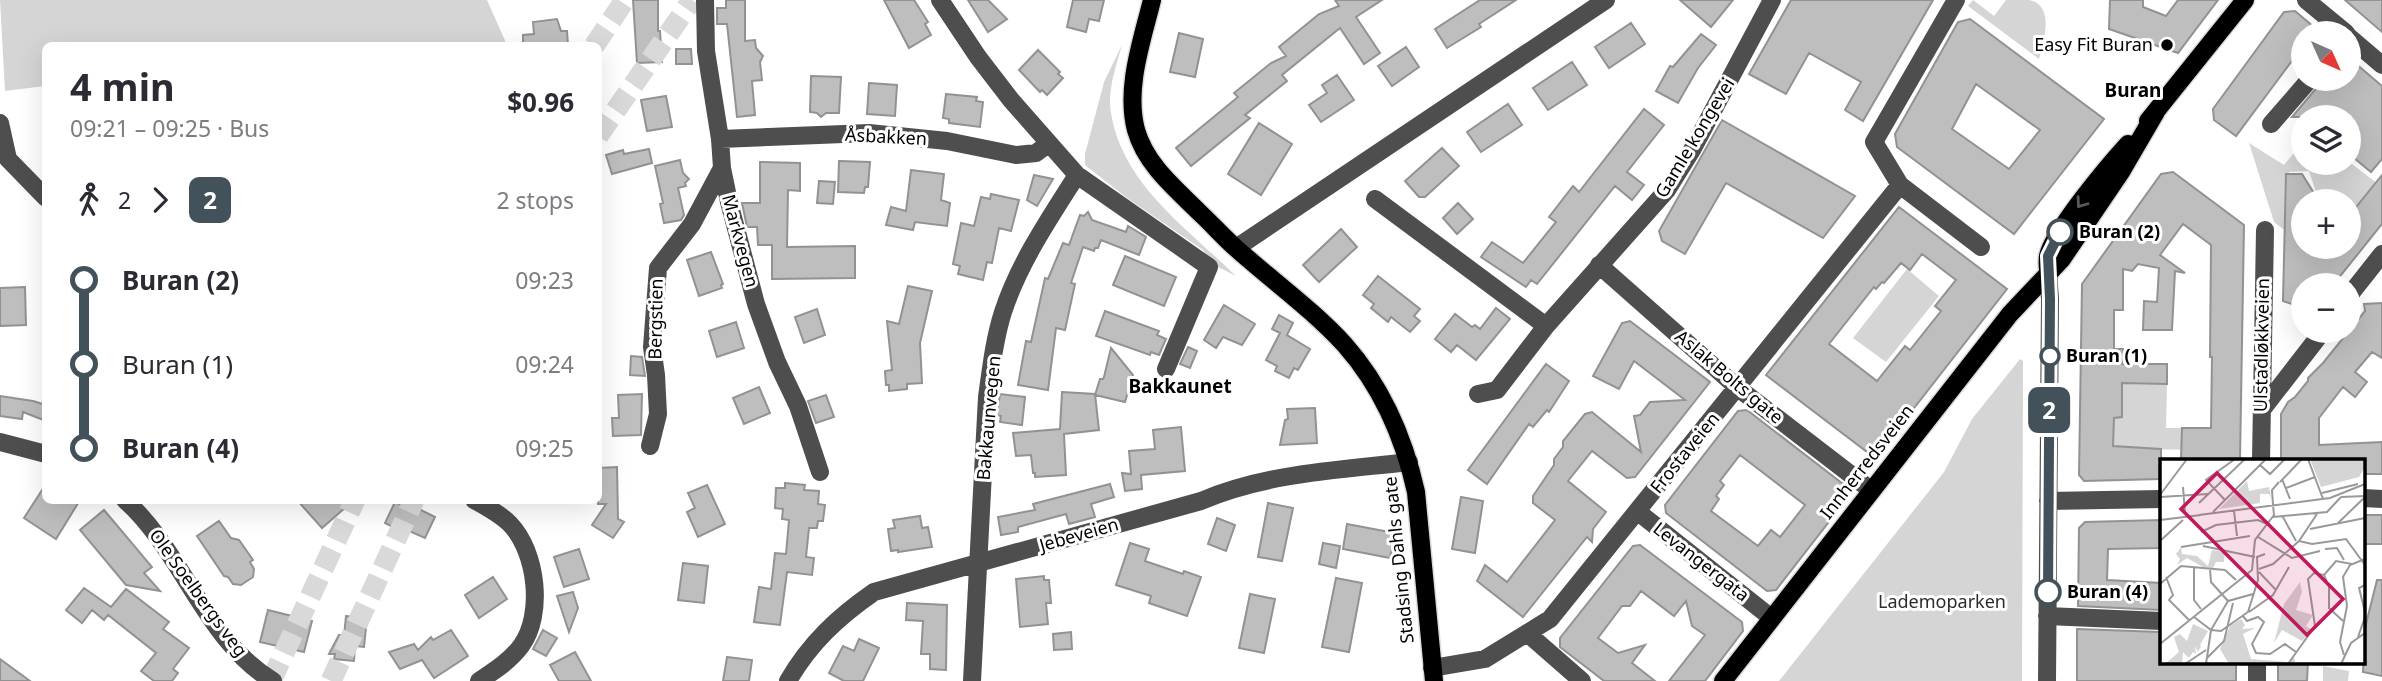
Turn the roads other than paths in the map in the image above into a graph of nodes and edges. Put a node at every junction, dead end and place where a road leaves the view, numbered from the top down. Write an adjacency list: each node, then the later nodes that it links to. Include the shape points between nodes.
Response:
1 (705, 0): 15 (street, Markvegen, via 706,51)
2 (940, 0): 16 (street, via 978,57)
3 (1152, 0): 24 (main road, Stadsing Dahls gate, via 1132,93 1136,129 1156,168)
4 (1606, 0): 24 (street)
5 (1772, 0): 26 (street, Gamle kongevei, via 1667,190)
6 (1956, 0): 19 (street, via 1874,142)
7 (2245, 0): 27 (main road, Innherredsveien, via 2060,232 2048,256)
8 (2306, 1): 9 (street)
9 (2331, 21)
10 (2361, 46): 11 (street)
11 (2382, 65)
12 (2300, 91): 14 (street)
13 (0, 123): 20 (street, via 8,159)
14 (2271, 124)
15 (720, 139): 16 (street, Åsbakken, via 869,133 947,141 1016,155 1036,153); 17 (street, Markvegen)
16 (1048, 144): 18 (street)
17 (722, 168): 36 (street, Bergstien, via 692,224 658,268 652,347 658,414); 40 (street, Markvegen, via 756,304)
18 (1077, 175): 31 (street, via 1209,267); 49 (street, Bakkaunvegen, via 1021,267 1003,313 987,397)
19 (1900, 185): 23 (street); 32 (street, Frostaveien)
20 (42, 194)
21 (1375, 199): 29 (street)
22 (2265, 230): 34 (street, Ulstadløkkveien)
23 (1981, 247)
24 (1236, 248): 39 (main road, Stadsing Dahls gate, via 1345,345 1385,404)
25 (2382, 254): 28 (street)
26 (1599, 265): 29 (street, Gamle kongevei); 32 (street, Aslak Bolts gate)
27 (2048, 272): 45 (street); 60 (main road, Innherredsveien, via 2010,314)
28 (2361, 281)
29 (1546, 326): 33 (street, Gamle kongevei, via 1497,390)
30 (2314, 343): 34 (street)
31 (1166, 369)
32 (1738, 388): 41 (street, Aslak Bolts gate); 48 (street, Frostaveien)
33 (1478, 394)
34 (2261, 411): 38 (street, Ulstadløkkveien)
35 (0, 442): 37 (street)
36 (650, 446)
37 (42, 453)
38 (2261, 459)
39 (1409, 462): 49 (street, Jebeveien, via 1244,485); 54 (main road, Stadsing Dahls gate, via 1416,492)
40 (820, 472)
41 (1863, 484)
42 (2160, 499): 45 (street)
43 (2364, 499): 44 (street)
44 (2382, 499)
45 (2048, 501): 51 (street)
46 (129, 504): 55 (street, Ole Soelbergs veg, via 221,630 253,666)
47 (482, 504): 56 (street, via 511,525 522,541 532,565 535,591 532,620 522,645)
48 (1638, 512): 50 (street, Levangergata); 53 (street, Frostaveien, via 1550,619)
49 (980, 564): 57 (street, Jebeveien, via 874,592 818,638); 58 (street, Bakkaunvegen)
50 (1764, 612)
51 (2047, 616): 52 (street); 61 (street)
52 (2160, 621)
53 (1527, 634): 54 (street, Frostaveien, via 1485,659); 59 (street)
54 (1433, 674)
55 (274, 681)
56 (479, 681)
57 (788, 681)
58 (972, 681)
59 (1582, 681)
60 (1723, 681)
61 (2047, 681)

